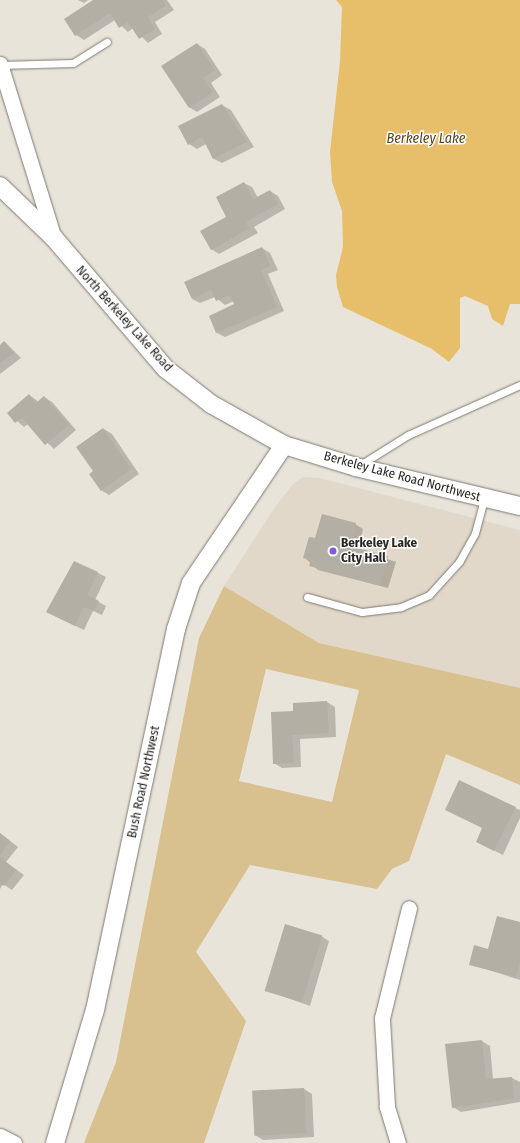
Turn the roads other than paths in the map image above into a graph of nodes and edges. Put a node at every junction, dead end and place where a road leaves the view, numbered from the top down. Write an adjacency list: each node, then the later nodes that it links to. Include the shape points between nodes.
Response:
1 (107, 42): 2 (lane, via 73,63)
2 (0, 65): 4 (street)
3 (0, 186): 4 (street, North Berkeley Lake Road)
4 (54, 238): 6 (street, North Berkeley Lake Road, via 166,368 211,404)
5 (520, 385): 7 (lane, via 408,436)
6 (284, 445): 7 (street, Berkeley Lake Road Northwest); 14 (street, Bush Road Northwest, via 191,583 176,629 95,1010)
7 (356, 467): 8 (street, Berkeley Lake Road Northwest)
8 (484, 499): 9 (street, Berkeley Lake Road Northwest); 10 (lane, via 475,533 459,562 429,595 401,607 362,612)
9 (520, 506)
10 (307, 597)
11 (409, 908): 15 (street, via 382,1018 387,1106)
12 (0, 1136): 13 (street)
13 (14, 1143)
14 (55, 1143)
15 (398, 1143)

